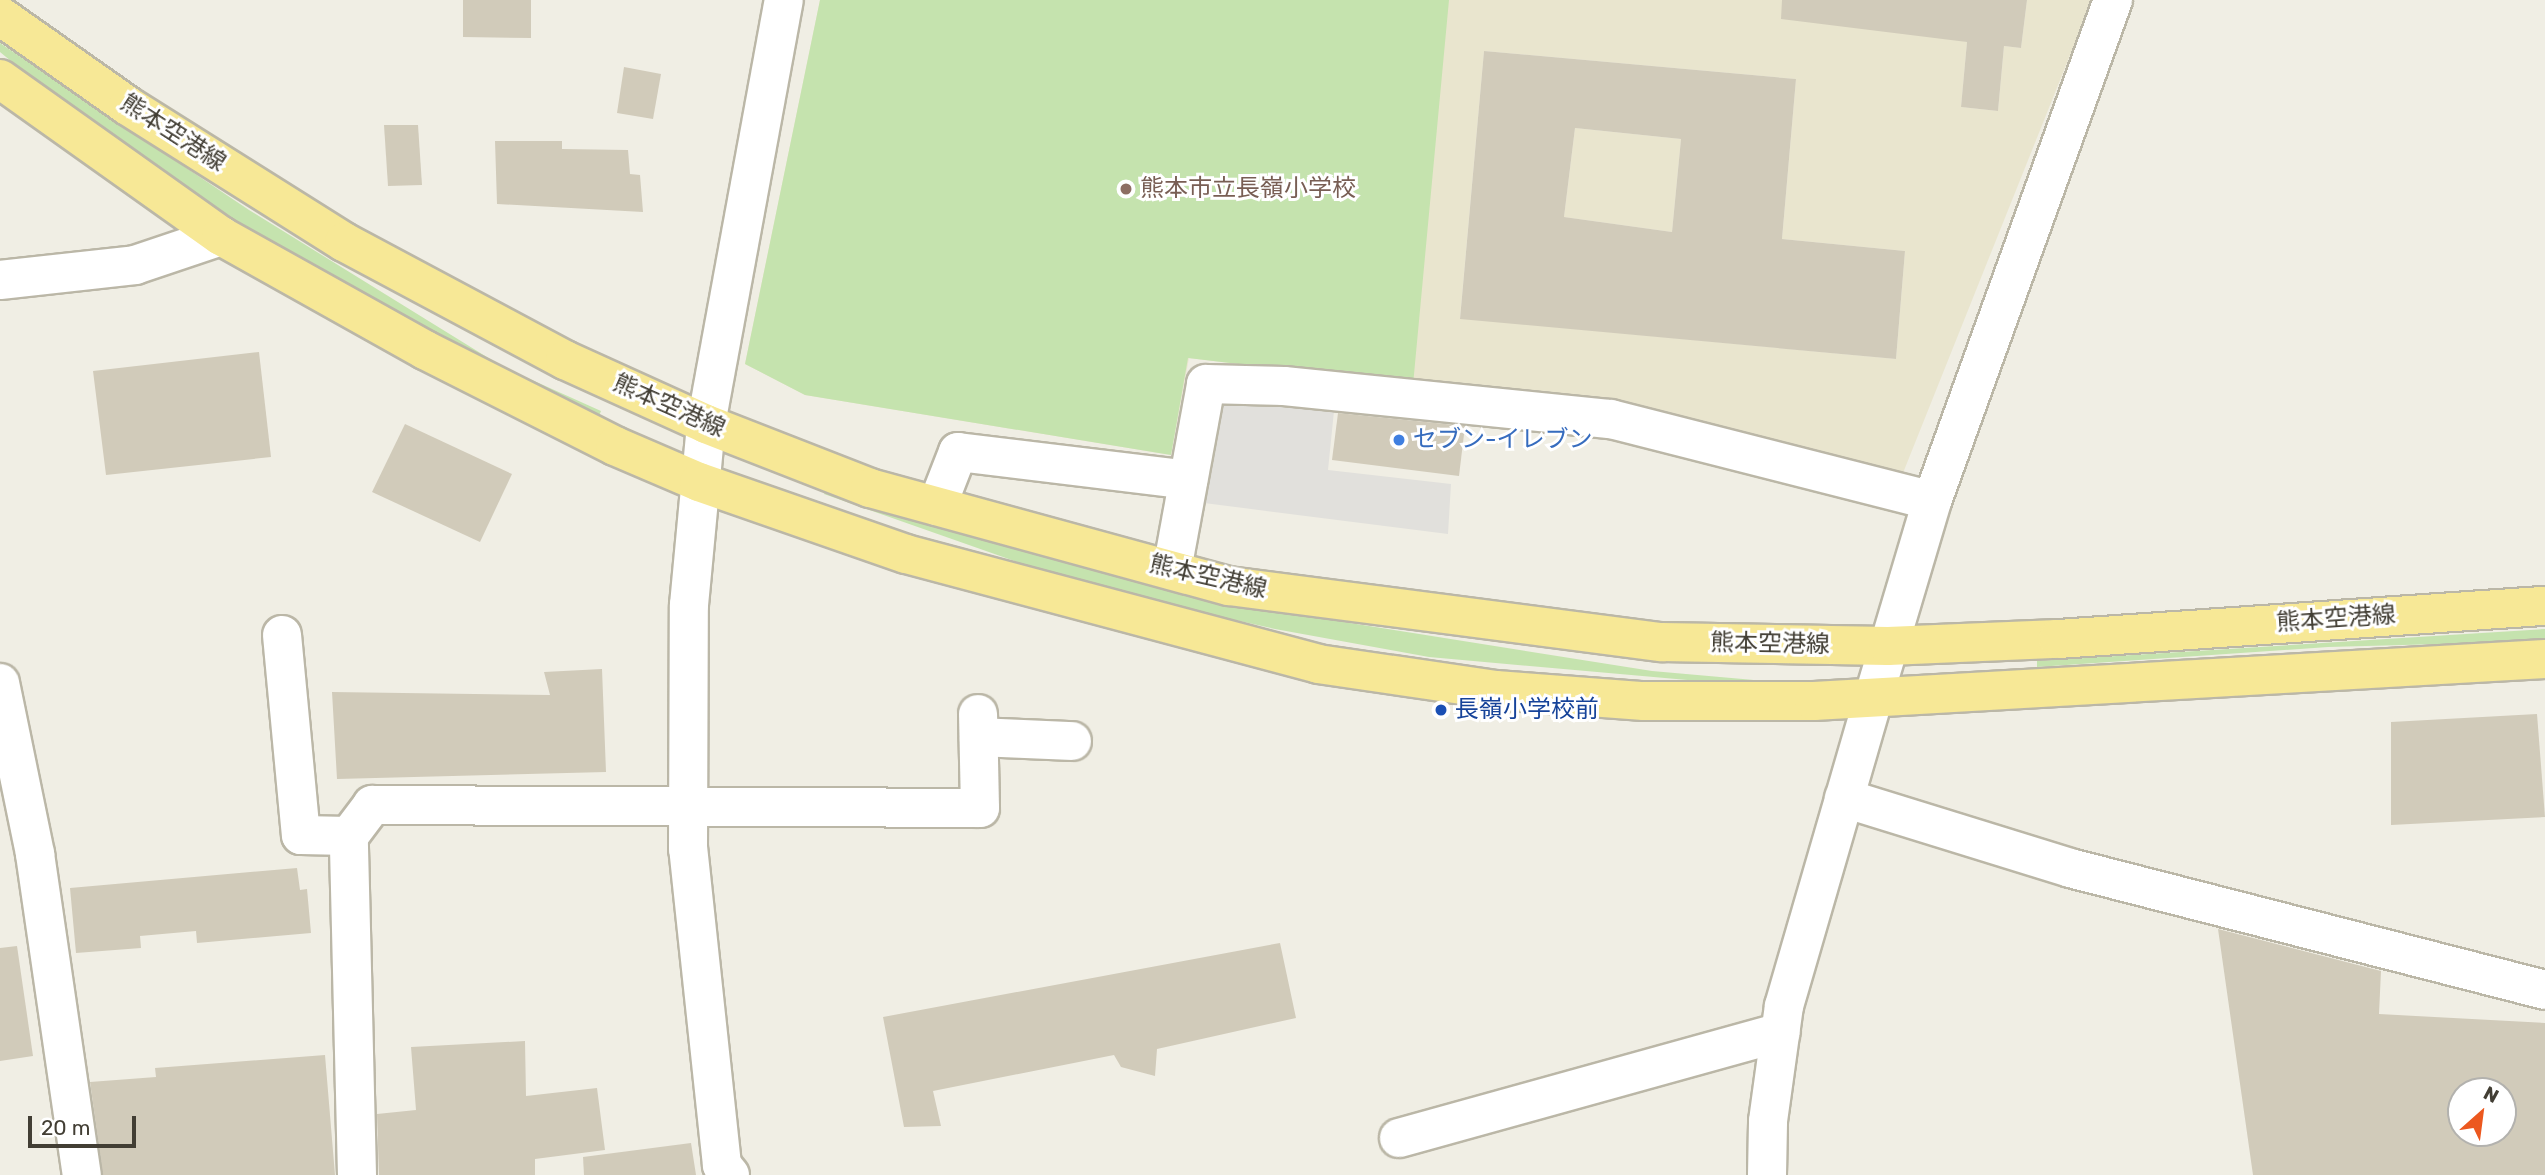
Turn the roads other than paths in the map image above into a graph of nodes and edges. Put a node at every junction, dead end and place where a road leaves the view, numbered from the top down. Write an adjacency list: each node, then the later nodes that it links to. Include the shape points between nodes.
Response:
1 (784, 0): 7 (street)
2 (2113, 0): 10 (street)
3 (0, 16): 7 (main road, 熊本空港線, via 128,106 344,242 565,360)
4 (0, 79): 5 (main road)
5 (220, 236): 6 (street, via 135,265); 9 (main road, via 425,350 615,446)
6 (0, 280)
7 (706, 424): 9 (street); 11 (main road, 熊本空港線, via 870,488)
8 (1188, 480): 10 (street, via 1206,384 1284,386 1611,419); 11 (street, via 958,452); 12 (street)
9 (699, 482): 18 (main road, via 995,580 1318,664 1496,690 1644,701); 21 (street, via 689,605)
10 (1932, 501): 15 (street)
11 (937, 506): 12 (main road, 熊本空港線)
12 (1172, 570): 15 (main road, 熊本空港線, via 1229,586 1662,642)
13 (2545, 606): 15 (main road, 熊本空港線)
14 (282, 635): 22 (street, via 301,835)
15 (1888, 646): 18 (street)
16 (2545, 659): 18 (main road)
17 (0, 683): 26 (street, via 35,854)
18 (1872, 699): 20 (street)
19 (1072, 741): 21 (street, via 978,725 980,808)
20 (1844, 798): 23 (street, via 2070,868); 24 (street)
21 (686, 804): 22 (street, via 372,806); 28 (street, via 722,1165)
22 (349, 836): 27 (street)
23 (2545, 990)
24 (1781, 1032): 25 (street); 29 (street, via 1768,1121)
25 (1399, 1138)
26 (82, 1175)
27 (358, 1175)
28 (730, 1175)
29 (1767, 1175)

